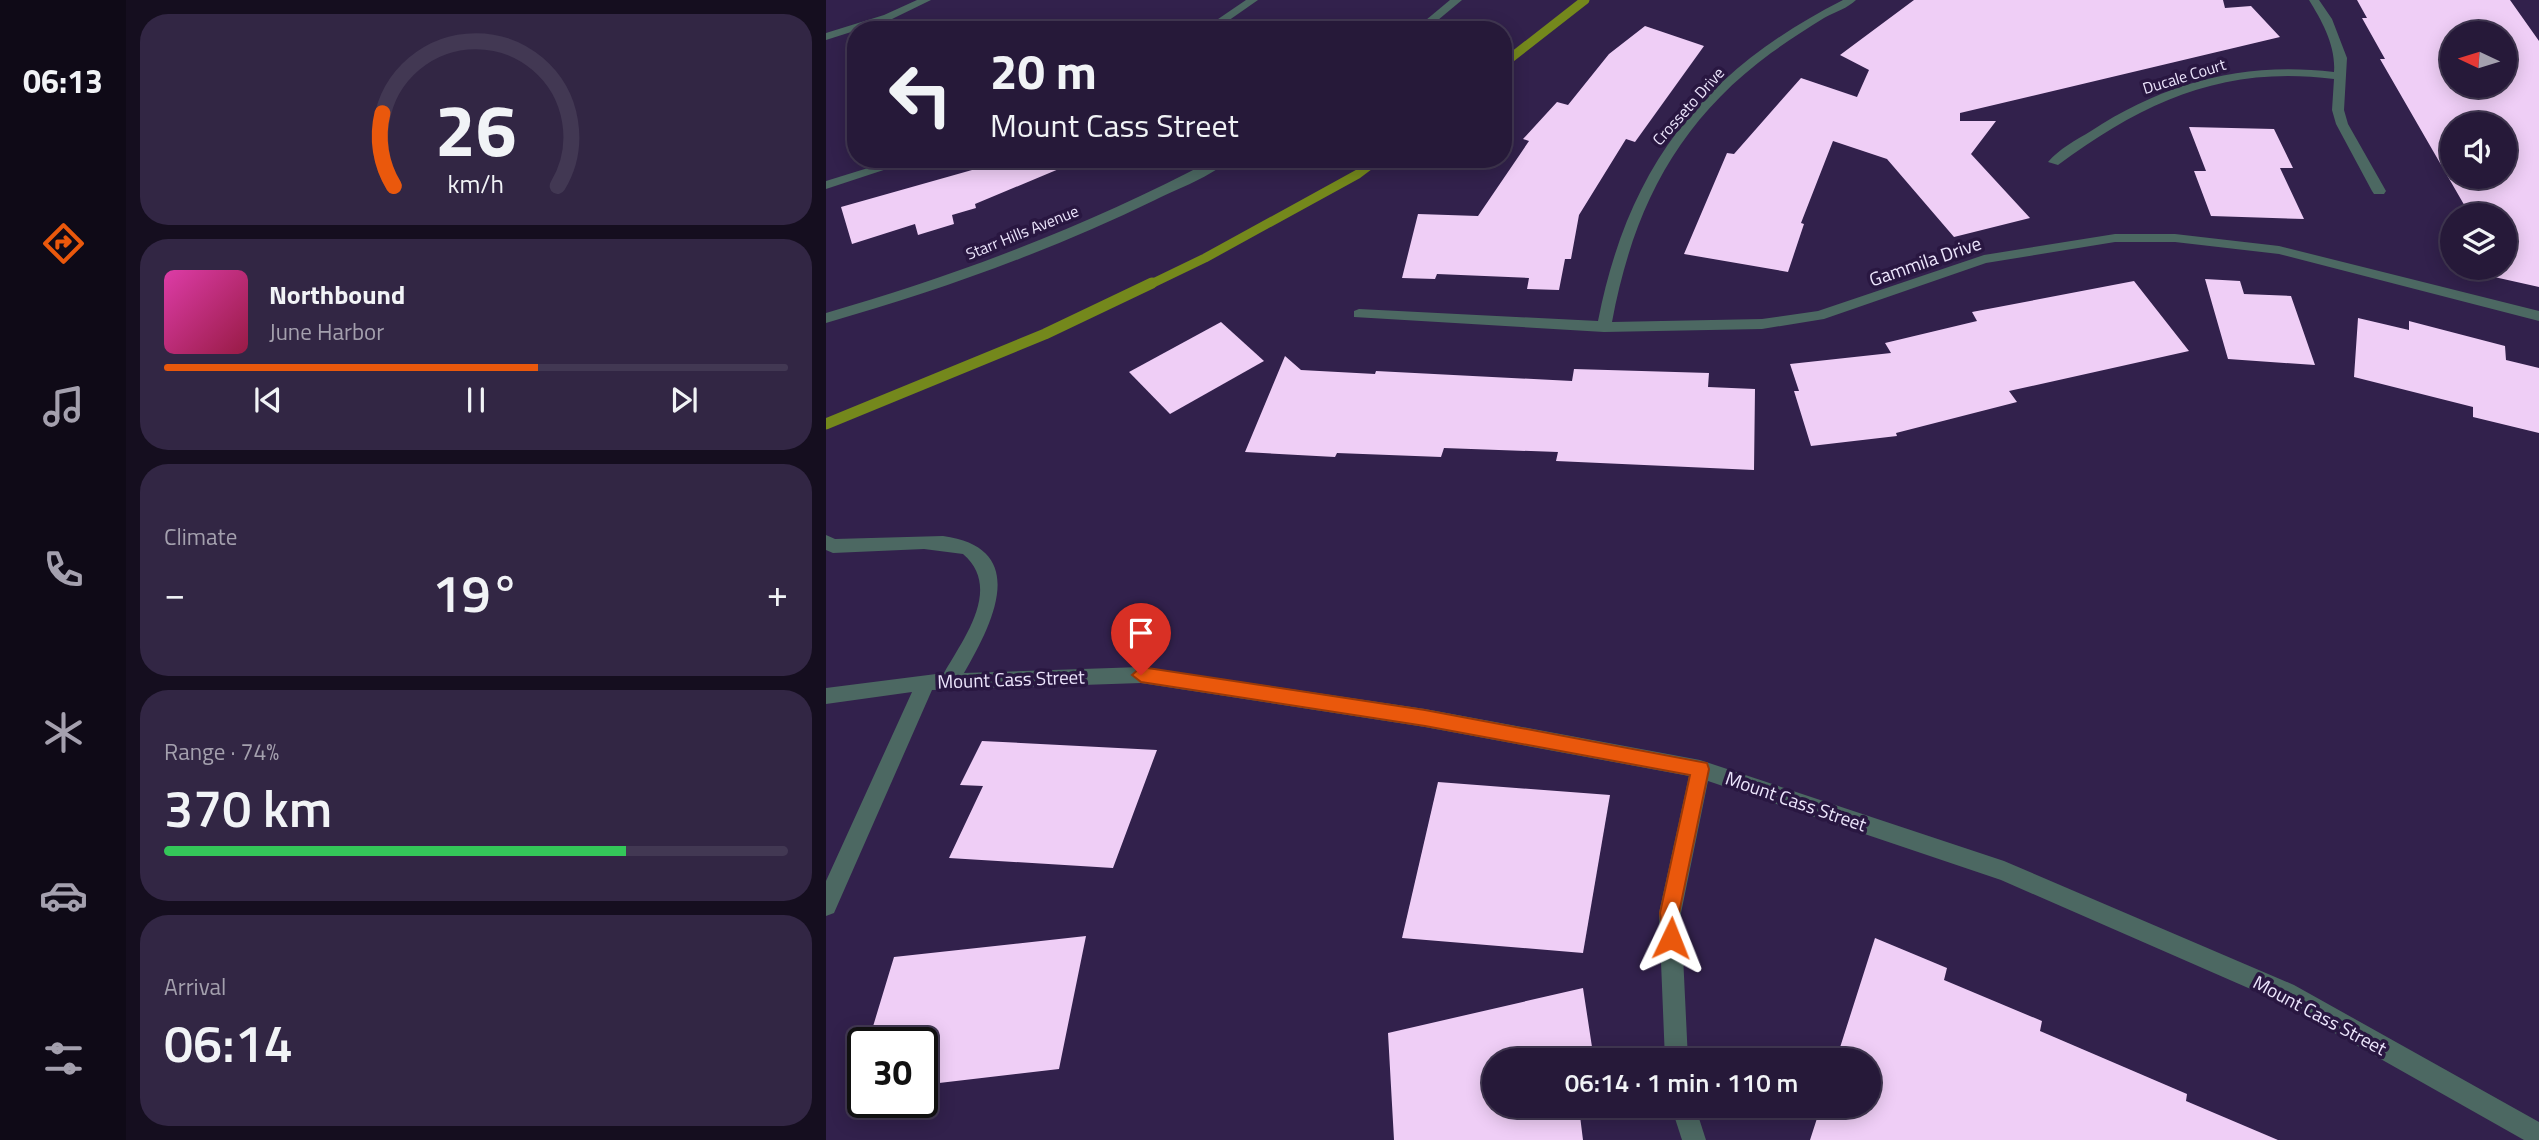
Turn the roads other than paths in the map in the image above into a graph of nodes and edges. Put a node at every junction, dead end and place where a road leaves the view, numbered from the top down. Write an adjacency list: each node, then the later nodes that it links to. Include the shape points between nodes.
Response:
1 (926, 0): 6 (street)
2 (1253, 0): 7 (street)
3 (1457, 0): 8 (street)
4 (1852, 0): 20 (street, Crosseto Drive, via 1818,16 1761,55 1707,106 1668,153 1629,230)
5 (2314, 0): 11 (street, via 2336,41 2341,58)
6 (876, 21)
7 (1221, 21)
8 (1430, 21)
9 (847, 30): 10 (street)
10 (826, 37)
11 (2339, 76): 12 (street, Ducale Court, via 2281,71 2201,84 2154,99 2105,124); 16 (street, via 2342,124)
12 (2054, 162)
13 (882, 168): 15 (street)
14 (1208, 168): 19 (street, Starr Hills Avenue, via 1045,242)
15 (826, 185)
16 (2379, 191)
17 (1359, 314): 20 (street, Gammila Drive)
18 (2539, 316): 20 (street, Gammila Drive, via 2279,250 2213,241 2115,238 1984,258 1819,316 1707,328)
19 (826, 318)
20 (1604, 327)
21 (826, 542): 22 (street, via 833,546 947,543 970,550 982,566 990,590 987,608)
22 (950, 681): 23 (street, Mount Cass Street); 25 (street, Mount Cass Street, via 1141,675 1425,718)
23 (926, 682): 24 (street, Mount Cass Street); 26 (street)
24 (826, 696)
25 (1700, 769): 27 (street, via 1670,913); 29 (street, Mount Cass Street, via 2004,872 2286,993)
26 (826, 905)
27 (1675, 1048)
28 (1687, 1118): 30 (street)
29 (2539, 1135)
30 (1694, 1140)

